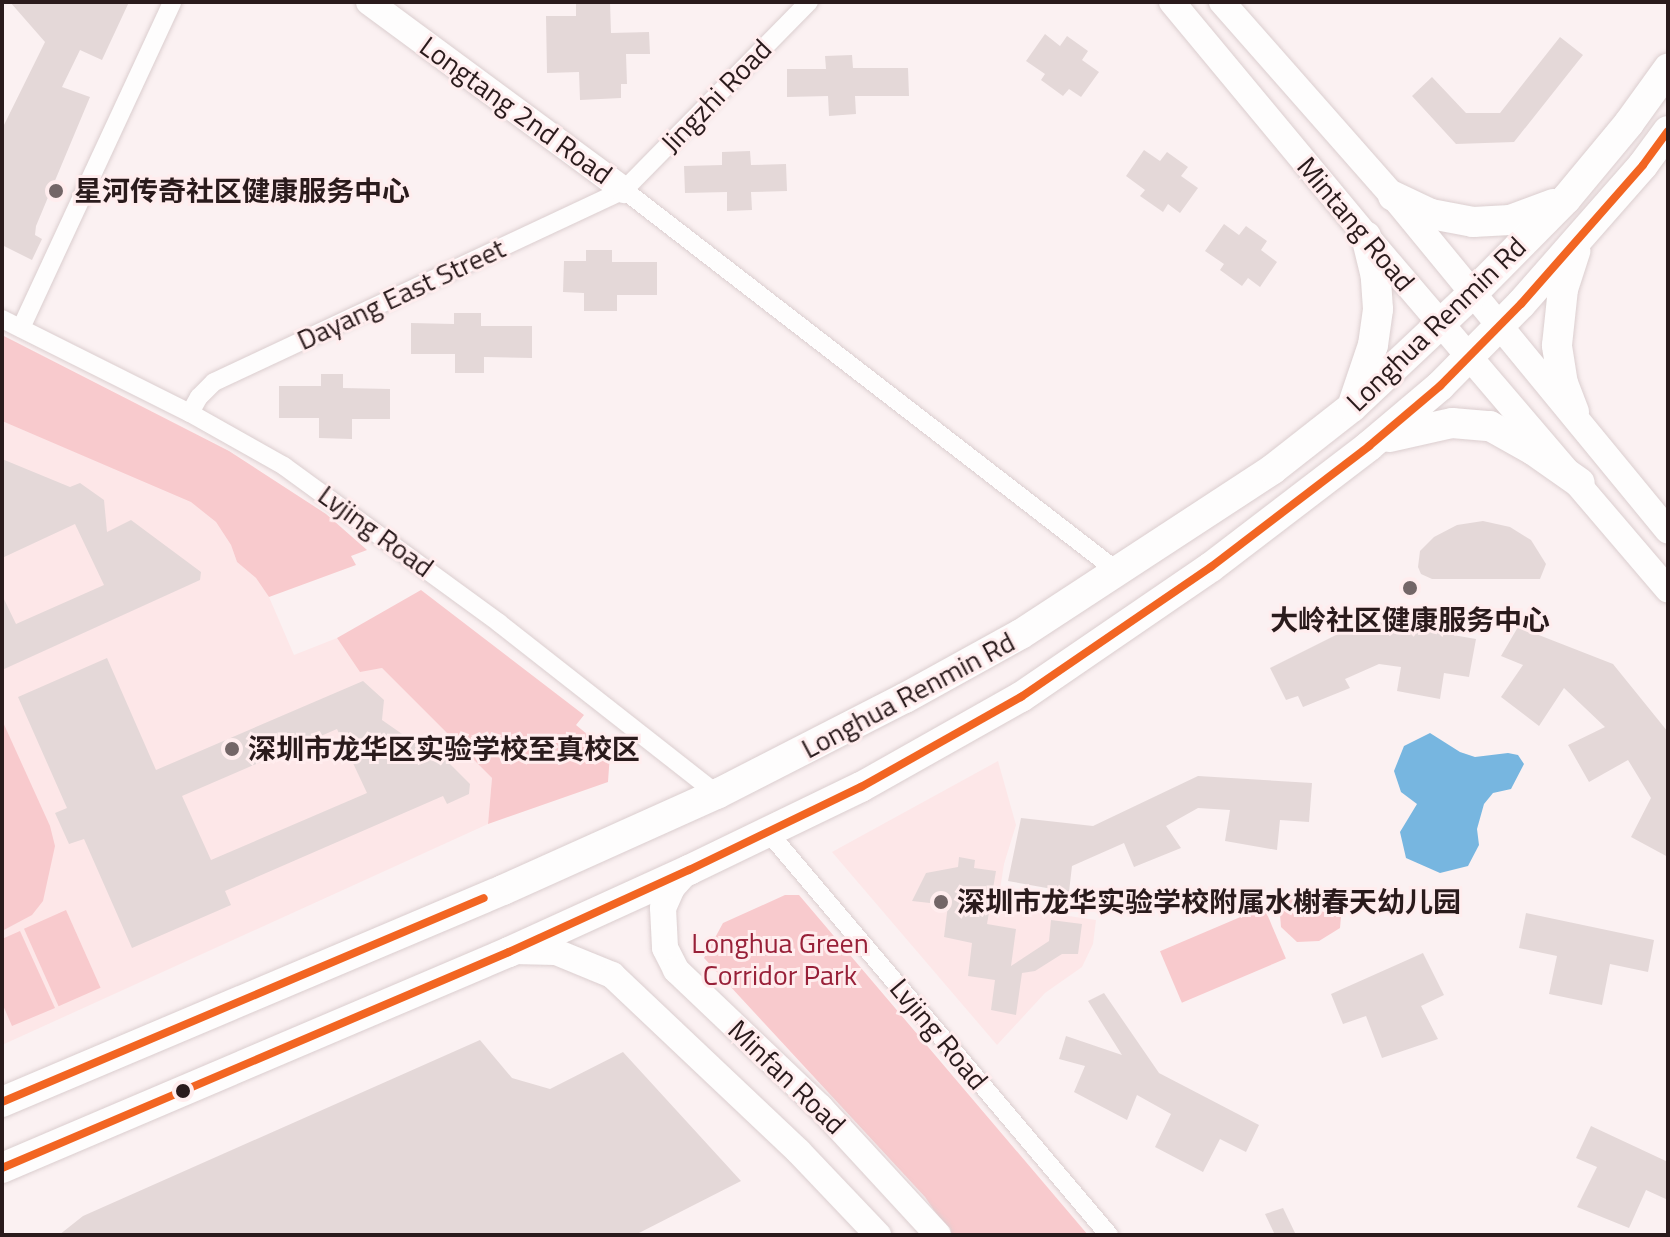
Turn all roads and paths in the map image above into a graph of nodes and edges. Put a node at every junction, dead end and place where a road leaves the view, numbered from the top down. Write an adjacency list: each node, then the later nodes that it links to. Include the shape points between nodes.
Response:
1 (172, 2): 17 (street)
2 (369, 2): 8 (main road, Longtang 2nd Road)
3 (809, 2): 8 (street, Jingzhi Road)
4 (1172, 2): 12 (main road, Mintang Road)
5 (1222, 2): 9 (main road, Mintang Road)
6 (1668, 69): 10 (main road, Longhua Renmin Rd)
7 (1668, 131): 11 (main road, Longhua Renmin Rd)
8 (624, 190): 21 (street, Dayang East Street, via 214,382); 25 (street)
9 (1393, 196): 10 (main road, via 1431,214 1473,222 1510,220); 13 (main road, Mintang Road)
10 (1566, 199): 13 (main road, Longhua Renmin Rd)
11 (1582, 235): 16 (main road, Longhua Renmin Rd); 20 (main road, via 1563,289 1557,330 1558,364)
12 (1366, 236): 15 (main road, Mintang Road); 19 (main road, via 1378,309 1373,345)
13 (1473, 293): 15 (main road, Longhua Renmin Rd); 16 (main road, Mintang Road)
14 (2, 319): 17 (street, Lvjing Road)
15 (1443, 323): 18 (main road, Mintang Road); 19 (main road, Longhua Renmin Rd)
16 (1501, 326): 18 (main road, Longhua Renmin Rd); 20 (main road, Mintang Road)
17 (21, 328): 21 (street, Lvjing Road)
18 (1471, 356): 22 (main road, Longhua Renmin Rd); 23 (main road, Mintang Road)
19 (1352, 407): 25 (main road, Longhua Renmin Rd, via 1273,469)
20 (1574, 412): 24 (main road, Mintang Road)
21 (190, 413): 27 (street, Lvjing Road, via 329,496)
22 (1369, 446): 23 (main road, via 1428,425 1490,426); 28 (main road, Longhua Renmin Rd, via 1079,660 943,743)
23 (1580, 483): 26 (main road, Mintang Road)
24 (1668, 531)
25 (1117, 571): 27 (main road, Longhua Renmin Rd, via 1021,634)
26 (1668, 590)
27 (717, 794): 31 (main road, Longhua Renmin Rd)
28 (769, 833): 29 (main road, Longhua Renmin Rd); 37 (street, Lvjing Road)
29 (689, 870): 30 (main road, Longhua Renmin Rd); 36 (main road, Minfan Road, via 677,879 663,908 665,948 676,970 820,1107)
30 (509, 952): 32 (main road, Longhua Renmin Rd); 35 (main road, Minfan Road, via 556,952 612,975 799,1152)
31 (10, 1097)
32 (60, 1143): 33 (main road, Longhua Renmin Rd); 34 (main road)
33 (2, 1168)
34 (2, 1185)
35 (878, 1235)
36 (938, 1235)
37 (1109, 1235)

